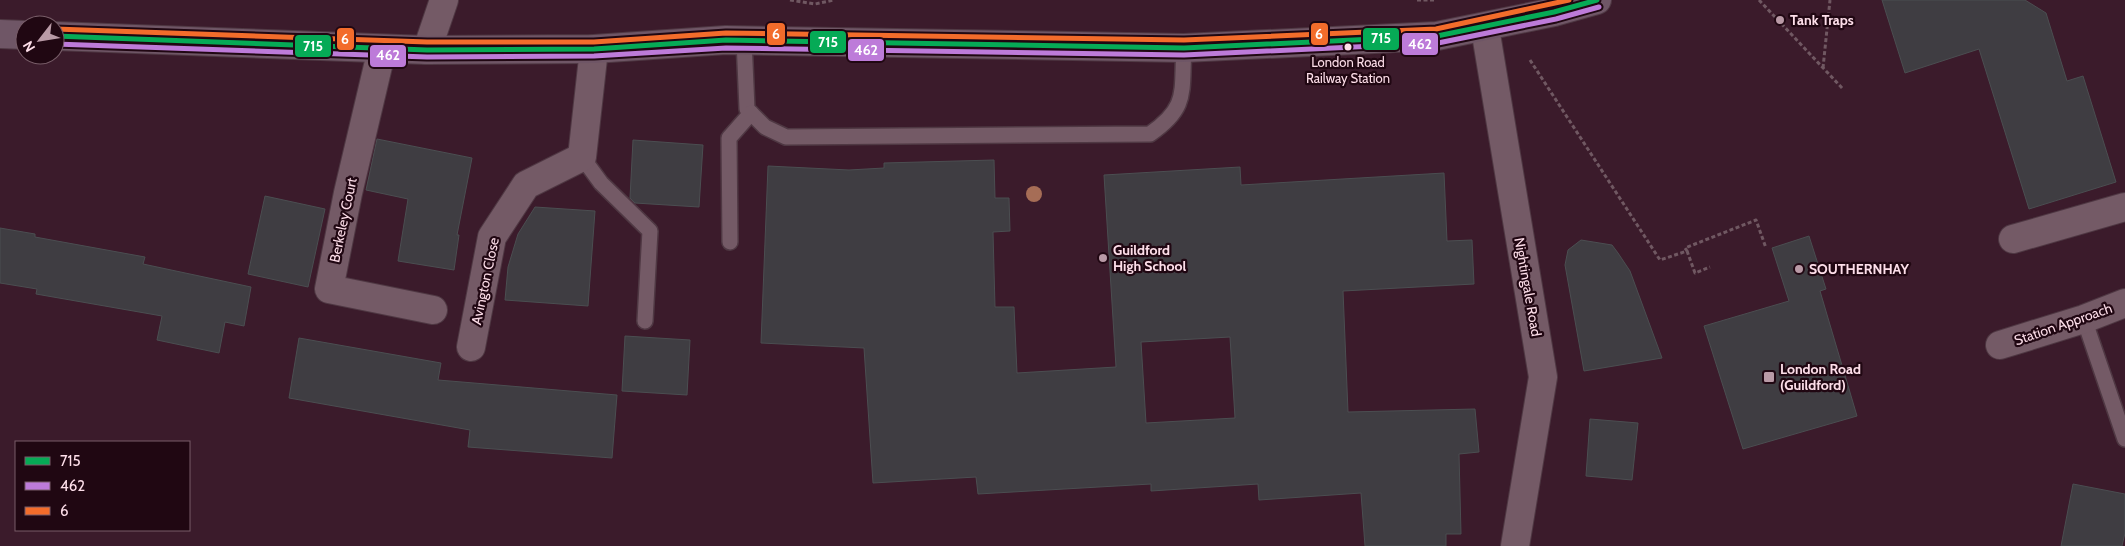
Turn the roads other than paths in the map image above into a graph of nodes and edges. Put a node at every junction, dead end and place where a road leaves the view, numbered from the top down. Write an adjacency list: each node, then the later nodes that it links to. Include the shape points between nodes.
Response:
1 (444, 0): 11 (street)
2 (1597, 0): 3 (main road)
3 (1485, 28): 8 (main road, via 1437,36); 24 (street, Nightingale Road, via 1544,377)
4 (0, 34): 5 (main road)
5 (15, 34)
6 (65, 36): 9 (main road)
7 (744, 40): 8 (main road); 10 (main road); 12 (lane, via 747,109)
8 (1184, 48): 12 (lane, via 1180,105 1168,121 1150,134 786,137 765,127)
9 (382, 49): 11 (main road); 18 (street, Berkeley Court, via 329,289)
10 (594, 49): 11 (main road); 13 (street)
11 (427, 50)
12 (751, 112): 16 (lane, via 729,138)
13 (582, 156): 20 (lane, via 601,183 650,231); 22 (street, Avington Close, via 526,185 492,237)
14 (2125, 207): 15 (street)
15 (2013, 239)
16 (730, 242)
17 (2125, 303): 19 (street, Station Approach)
18 (434, 310)
19 (2084, 319): 21 (street, Station Approach); 23 (lane)
20 (645, 321)
21 (2000, 345)
22 (471, 347)
23 (2125, 439)
24 (1515, 546)

